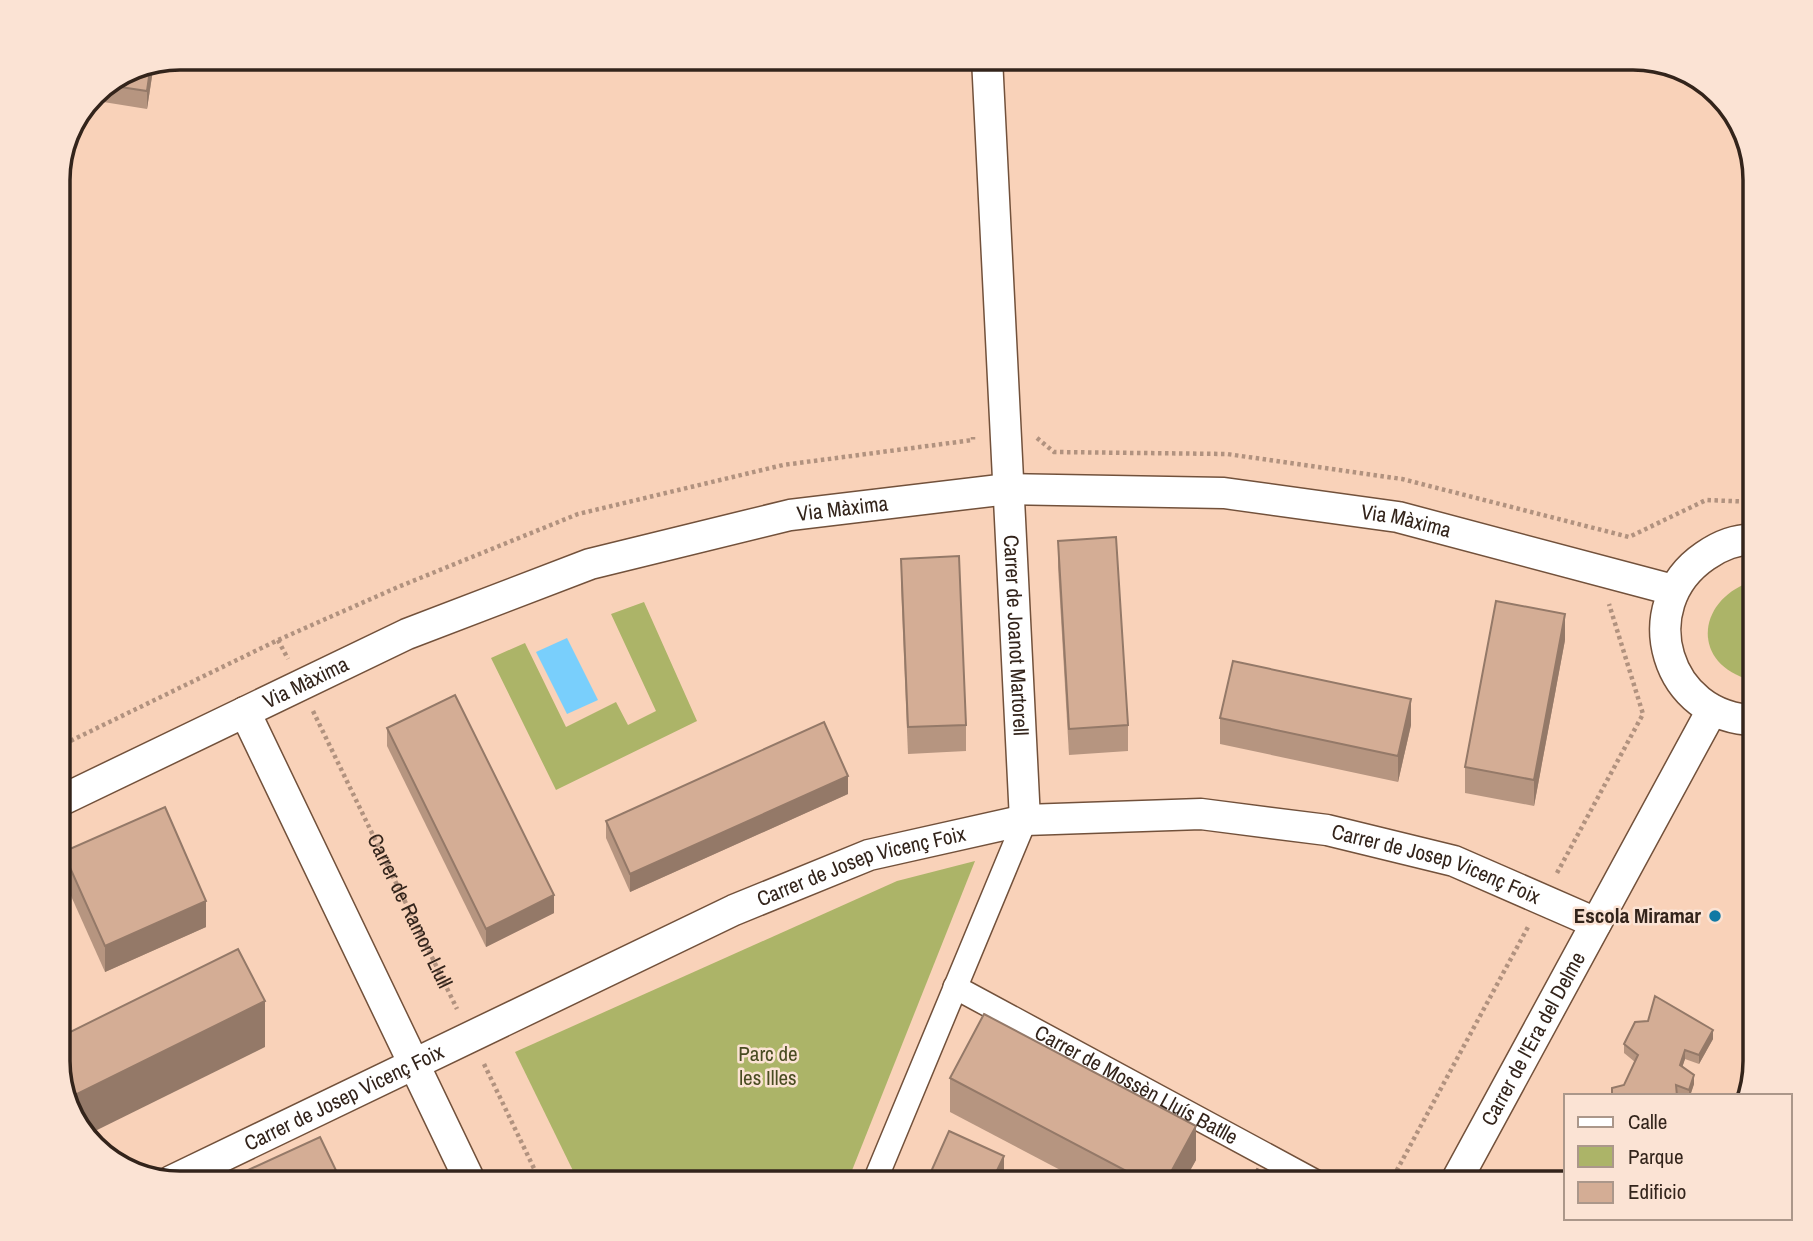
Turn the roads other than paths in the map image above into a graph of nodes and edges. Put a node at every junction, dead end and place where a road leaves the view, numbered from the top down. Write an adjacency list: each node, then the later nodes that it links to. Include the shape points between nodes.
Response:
1 (988, 70): 2 (street, Carrer de Joanot Martorell)
2 (1008, 489): 4 (street, Via Màxima, via 1224,493 1398,517); 6 (street, Via Màxima, via 790,515 590,564 407,634); 9 (street, Carrer de Joanot Martorell)
3 (1743, 542): 4 (street, via 1717,547 1691,565)
4 (1673, 590): 5 (street, via 1665,617 1665,645 1674,671 1690,693)
5 (1712, 710): 7 (street); 10 (street, Carrer de l'Era del Delme)
6 (244, 712): 8 (street, Via Màxima); 12 (street)
7 (1743, 720)
8 (70, 796)
9 (1025, 820): 10 (street, Carrer de Josep Vicenç Foix, via 1201,814 1327,830 1454,861); 11 (street, Carrer de Joanot Martorell); 12 (street, Carrer de Josep Vicenç Foix, via 869,855 734,910)
10 (1596, 923): 17 (street, Carrer de l'Era del Delme)
11 (956, 987): 15 (street, Carrer de Joanot Martorell); 16 (street, Carrer de Mossèn Lluís Batlle)
12 (414, 1064): 13 (street, Carrer de Josep Vicenç Foix); 14 (street)
13 (192, 1171)
14 (465, 1171)
15 (879, 1171)
16 (1296, 1171)
17 (1462, 1171)

